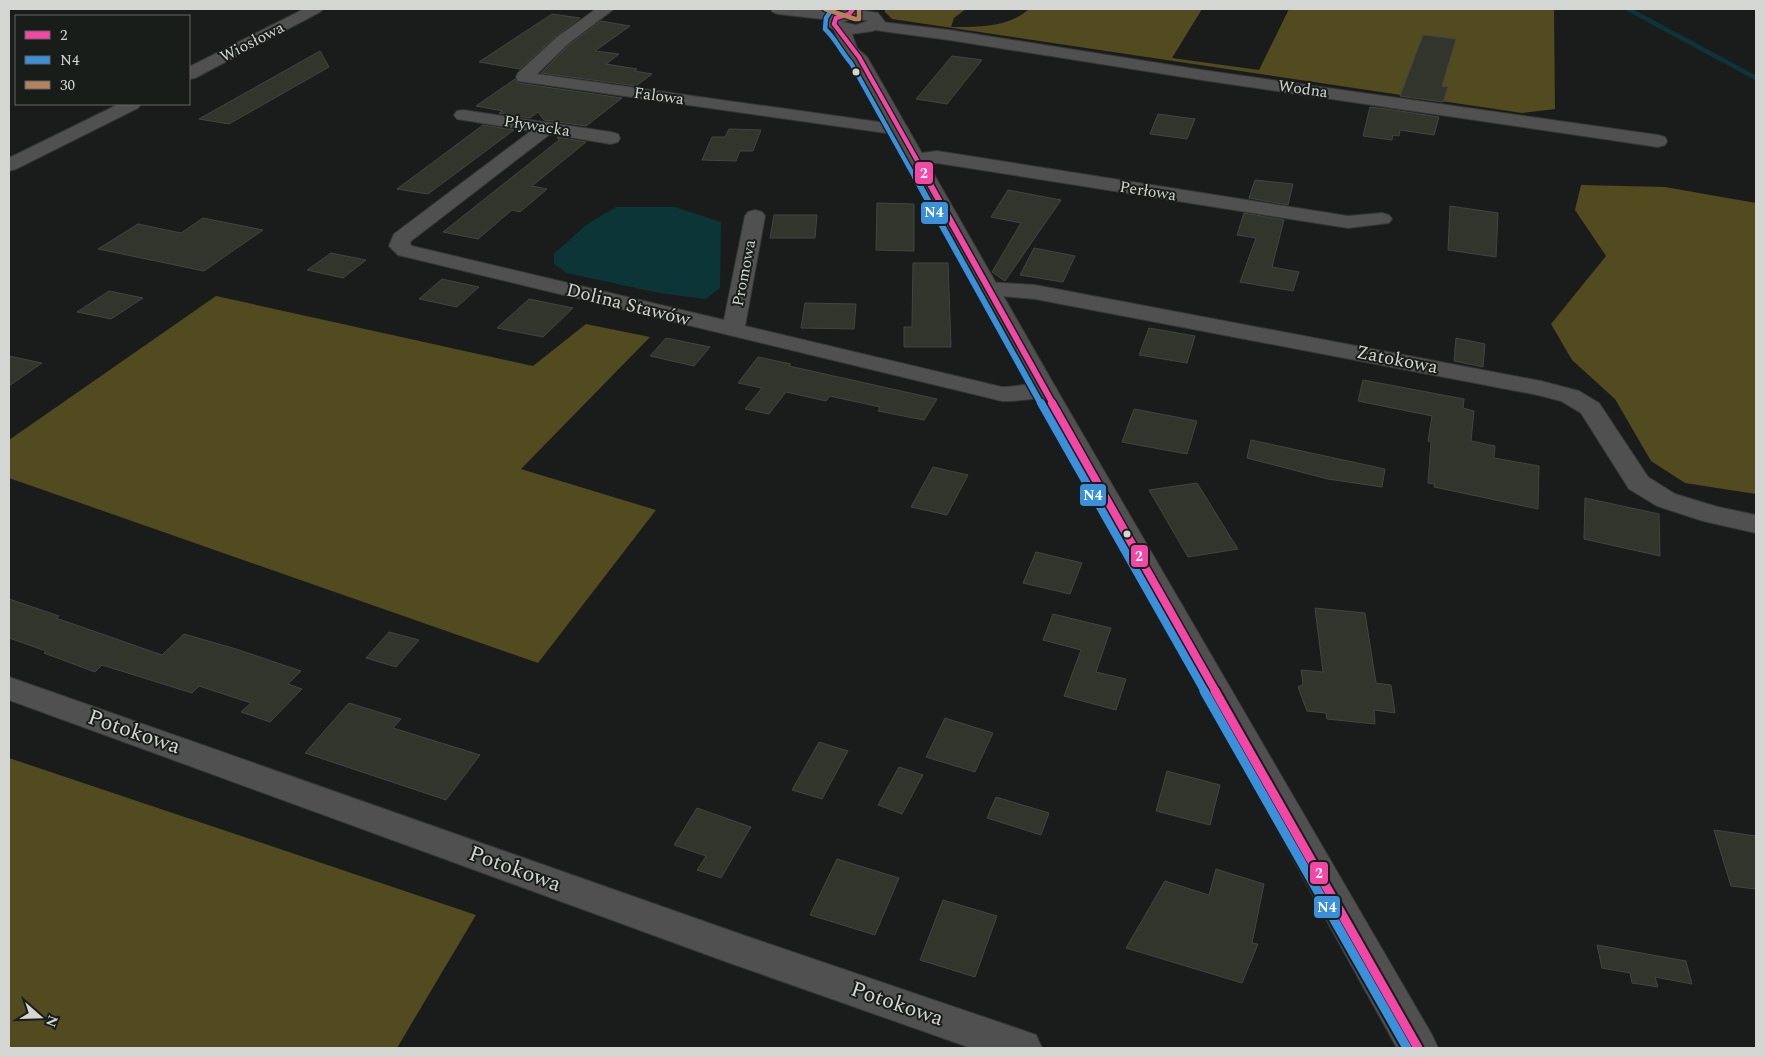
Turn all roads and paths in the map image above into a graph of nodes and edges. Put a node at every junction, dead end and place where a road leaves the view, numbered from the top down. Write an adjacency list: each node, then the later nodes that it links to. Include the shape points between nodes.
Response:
1 (315, 9): 7 (street, Wiosłowa)
2 (606, 9): 11 (street, Falowa, via 563,40 524,77)
3 (779, 9): 4 (street, Wodna)
4 (843, 17): 5 (street, Wodna); 6 (street, via 850,51)
5 (870, 20): 6 (street, via 859,33); 13 (street, Wodna, via 1183,72)
6 (859, 57): 11 (street)
7 (190, 73)
8 (130, 105): 15 (street)
9 (463, 114): 10 (street, Pływacka)
10 (546, 128): 12 (street, Pływacka); 19 (street, Dolina Stawów, via 401,238 399,246 405,251)
11 (900, 130): 14 (street)
12 (611, 138)
13 (1658, 141)
14 (915, 159): 17 (street, Perłowa, via 937,157 1340,221); 18 (street)
15 (9, 165)
16 (755, 216): 19 (street, Promowa)
17 (1382, 219)
18 (988, 288): 20 (street); 21 (street, Zatokowa, via 1035,292 1570,396 1590,408 1638,483 1666,500)
19 (733, 330): 20 (street, Dolina Stawów, via 1002,394)
20 (1045, 390): 24 (street)
21 (1756, 524)
22 (9, 688): 23 (street, Potokowa)
23 (1022, 1048)
24 (1418, 1048)

